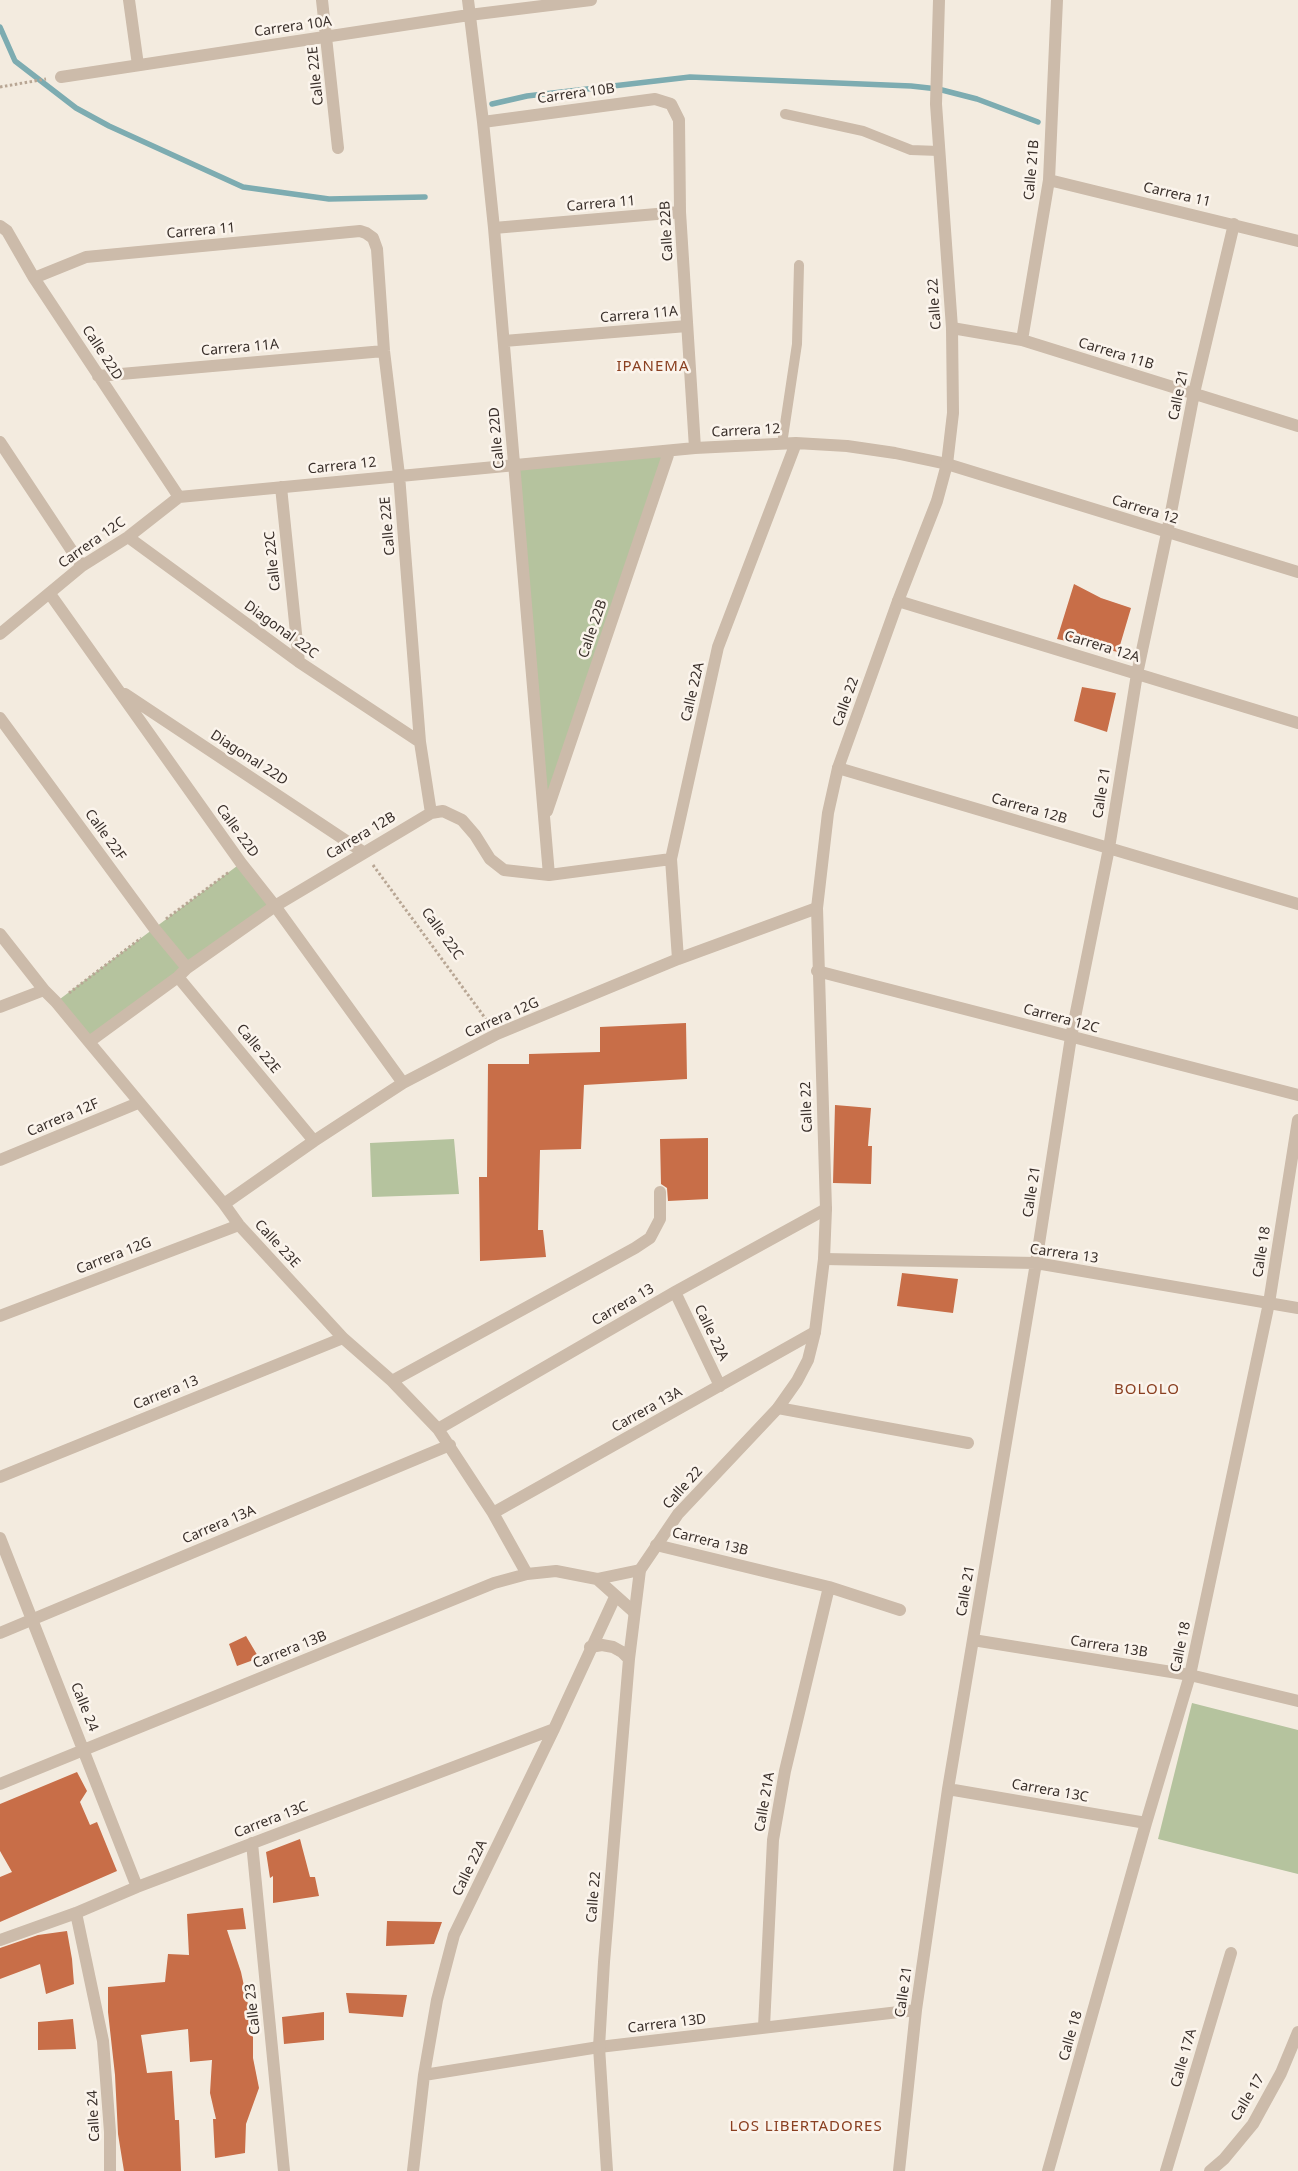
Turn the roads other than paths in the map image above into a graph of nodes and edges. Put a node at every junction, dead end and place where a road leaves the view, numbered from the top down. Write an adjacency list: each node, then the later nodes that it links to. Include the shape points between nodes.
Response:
1 (129, 0): 9 (street)
2 (322, 0): 8 (street, Calle 22E)
3 (468, 0): 7 (street, Calle 22D)
4 (591, 0): 7 (street, Carrera 10A)
5 (940, 0): 15 (street, Calle 22, via 936,76)
6 (1057, 0): 16 (street, Calle 21B)
7 (469, 15): 8 (street, Carrera 10A); 13 (street, Calle 22D)
8 (327, 37): 9 (street, Carrera 10A); 14 (street, Calle 22E)
9 (138, 65): 10 (street, Carrera 10A)
10 (61, 77)
11 (671, 104): 13 (street, Carrera 10B, via 655,98); 17 (street, Calle 22B, via 679,120)
12 (785, 114): 15 (lane, via 863,131 911,150)
13 (484, 122): 20 (street, Calle 22D)
14 (338, 148)
15 (939, 151): 26 (street, Calle 22)
16 (1049, 180): 18 (street, Carrera 11); 28 (street, Calle 21B)
17 (680, 212): 20 (street, Carrera 11); 25 (street, Calle 22B)
18 (1234, 224): 22 (street, Carrera 11); 31 (street, Calle 21)
19 (0, 226): 24 (street, Calle 22D, via 7,232)
20 (494, 228): 27 (street, Calle 22D)
21 (373, 238): 24 (street, Carrera 11, via 360,232 86,257); 29 (street, Calle 22E, via 377,249)
22 (1298, 241)
23 (799, 265): 35 (lane, via 797,344)
24 (34, 278): 30 (street, Calle 22D)
25 (687, 326): 27 (street, Carrera 11A); 36 (street, Calle 22B)
26 (952, 328): 28 (street, Carrera 11B); 38 (street, Calle 22, via 953,413)
27 (504, 340): 39 (street, Calle 22D)
28 (1022, 340): 31 (street, Carrera 11B)
29 (384, 351): 30 (street, Carrera 11A); 40 (street, Calle 22E)
30 (98, 376): 42 (street, Calle 22D)
31 (1194, 393): 32 (street, Carrera 11B); 43 (street, Calle 21)
32 (1298, 426)
33 (0, 442): 45 (street)
34 (796, 443): 35 (street, Carrera 12); 38 (street, Carrera 12, via 895,452); 61 (street, Calle 22A, via 718,647)
35 (782, 444): 36 (street, Carrera 12)
36 (695, 448): 37 (street, Carrera 12)
37 (669, 452): 39 (street, Carrera 12); 58 (street, Calle 22B)
38 (947, 464): 43 (street, Carrera 12); 48 (street, Calle 22, via 937,501)
39 (515, 465): 40 (street, Carrera 12); 58 (street, Calle 22D)
40 (399, 475): 41 (street, Carrera 12); 55 (street, Calle 22E)
41 (280, 487): 42 (street, Carrera 12); 50 (street, Calle 22C)
42 (179, 497): 44 (street, Carrera 12C)
43 (1167, 533): 46 (street, Carrera 12); 51 (street, Calle 21)
44 (128, 537): 45 (street, Carrera 12C); 50 (street, Diagonal 22C)
45 (82, 566): 47 (street, Carrera 12C)
46 (1298, 572)
47 (50, 594): 49 (street, Carrera 12C); 52 (street, Calle 22D)
48 (898, 601): 51 (street, Carrera 12A); 56 (street, Calle 22)
49 (0, 634)
50 (299, 662): 55 (street, Diagonal 22C)
51 (1137, 674): 54 (street, Carrera 12A); 59 (street, Calle 21)
52 (118, 690): 60 (street, Diagonal 22D); 64 (street, Calle 22D)
53 (0, 718): 69 (street, Calle 22F)
54 (1298, 723)
55 (420, 742): 57 (street, Calle 22E)
56 (838, 768): 59 (street, Carrera 12B); 65 (street, Calle 22, via 828,813)
57 (431, 813): 60 (street, Carrera 12B); 62 (street, via 442,811 462,820 490,859 504,870)
58 (545, 816): 62 (street, Calle 22D)
59 (1109, 848): 63 (street, Carrera 12B); 72 (street, Calle 21)
60 (363, 852): 64 (street, Carrera 12B)
61 (671, 859): 62 (street); 67 (street, Calle 22A)
62 (549, 874)
63 (1298, 904)
64 (275, 906): 69 (street, Carrera 12B); 74 (street, Calle 22D)
65 (817, 908): 67 (street, Carrera 12G); 68 (street, Calle 22)
66 (0, 934): 70 (street, Calle 23E)
67 (678, 959): 74 (street, Carrera 12G, via 497,1034)
68 (817, 971): 72 (street, Carrera 12C); 82 (street, Calle 22)
69 (183, 972): 73 (street, Carrera 12B); 78 (street, Calle 22E)
70 (44, 990): 71 (street); 73 (street, Calle 23E)
71 (0, 1008)
72 (1071, 1037): 75 (street, Carrera 12C); 85 (street, Calle 21)
73 (89, 1042): 76 (street, Calle 23E)
74 (404, 1082): 78 (street, Carrera 12G)
75 (1298, 1095)
76 (138, 1103): 79 (street, Carrera 12F); 81 (street, Calle 23E)
77 (1298, 1120): 87 (street, Calle 18)
78 (314, 1141): 81 (street, Carrera 12G)
79 (0, 1160)
80 (660, 1192): 92 (street, via 660,1219 650,1238)
81 (224, 1204): 83 (street, Calle 23E)
82 (826, 1209): 84 (street, Calle 22); 86 (street, Carrera 13)
83 (238, 1225): 89 (street, Carrera 12G); 91 (street, Calle 23E)
84 (824, 1259): 85 (street, Carrera 13); 90 (street, Calle 22)
85 (1036, 1263): 87 (street, Carrera 13); 111 (street, Calle 21)
86 (675, 1292): 93 (street, Calle 22A); 95 (street, Carrera 13)
87 (1268, 1303): 88 (street, Carrera 13); 114 (street, Calle 18)
88 (1298, 1308)
89 (0, 1316)
90 (815, 1332): 93 (street, Carrera 13A); 94 (street, Calle 22, via 808,1360)
91 (343, 1338): 92 (street, Calle 23E); 98 (street, Carrera 13)
92 (392, 1382): 95 (street, Calle 23E)
93 (720, 1386): 99 (street, Carrera 13A)
94 (778, 1408): 96 (street); 101 (street, Calle 22, via 678,1514)
95 (438, 1429): 97 (street, Calle 23E)
96 (968, 1443)
97 (450, 1445): 99 (street, Calle 23E); 109 (street, Carrera 13A)
98 (0, 1477)
99 (493, 1513): 103 (street, Calle 23E)
100 (0, 1538): 109 (street, Calle 24)
101 (656, 1545): 102 (street, Calle 22); 105 (street, Carrera 13B)
102 (640, 1570): 104 (street, Carrera 13B); 108 (street, Calle 22)
103 (527, 1574): 104 (street, Carrera 13B, via 556,1571); 117 (street, Carrera 13B, via 494,1583)
104 (597, 1579): 106 (street)
105 (829, 1587): 107 (street, Carrera 13B); 127 (street, Calle 21A, via 785,1771 773,1840)
106 (615, 1597): 108 (street); 112 (street, Calle 22A)
107 (900, 1610)
108 (634, 1612): 113 (street, Calle 22)
109 (33, 1619): 110 (street, Carrera 13A); 117 (street, Calle 24)
110 (0, 1633)
111 (973, 1640): 114 (street, Carrera 13B); 119 (street, Calle 21)
112 (590, 1647): 113 (street, via 613,1647); 116 (street, Calle 22A)
113 (628, 1659): 129 (street, Calle 22)
114 (1190, 1675): 115 (street, Carrera 13B); 120 (street, Calle 18)
115 (1298, 1701)
116 (554, 1729): 121 (street, Carrera 13C); 130 (street, Calle 22A, via 454,1935 437,2000)
117 (85, 1751): 118 (street, Carrera 13B); 122 (street, Calle 24)
118 (0, 1784)
119 (948, 1788): 120 (street, Carrera 13C); 126 (street, Calle 21)
120 (1146, 1823): 136 (street, Calle 18)
121 (252, 1843): 122 (street, Carrera 13C); 132 (street, Calle 23)
122 (137, 1887): 123 (street, Carrera 13C)
123 (76, 1913): 124 (street, Carrera 13C); 131 (street, Calle 24, via 104,2041)
124 (0, 1940)
125 (1231, 1953): 137 (street, Calle 17A)
126 (916, 2010): 127 (street, Carrera 13D); 135 (street, Calle 21)
127 (764, 2027): 129 (street, Carrera 13D)
128 (1298, 2032): 138 (street, Calle 17, via 1253,2124)
129 (599, 2047): 130 (street, Carrera 13D); 134 (street, Calle 22)
130 (424, 2075): 133 (street, Calle 22A)
131 (110, 2171)
132 (284, 2171)
133 (413, 2171)
134 (608, 2171)
135 (899, 2171)
136 (1048, 2171)
137 (1166, 2171)
138 (1210, 2171)

